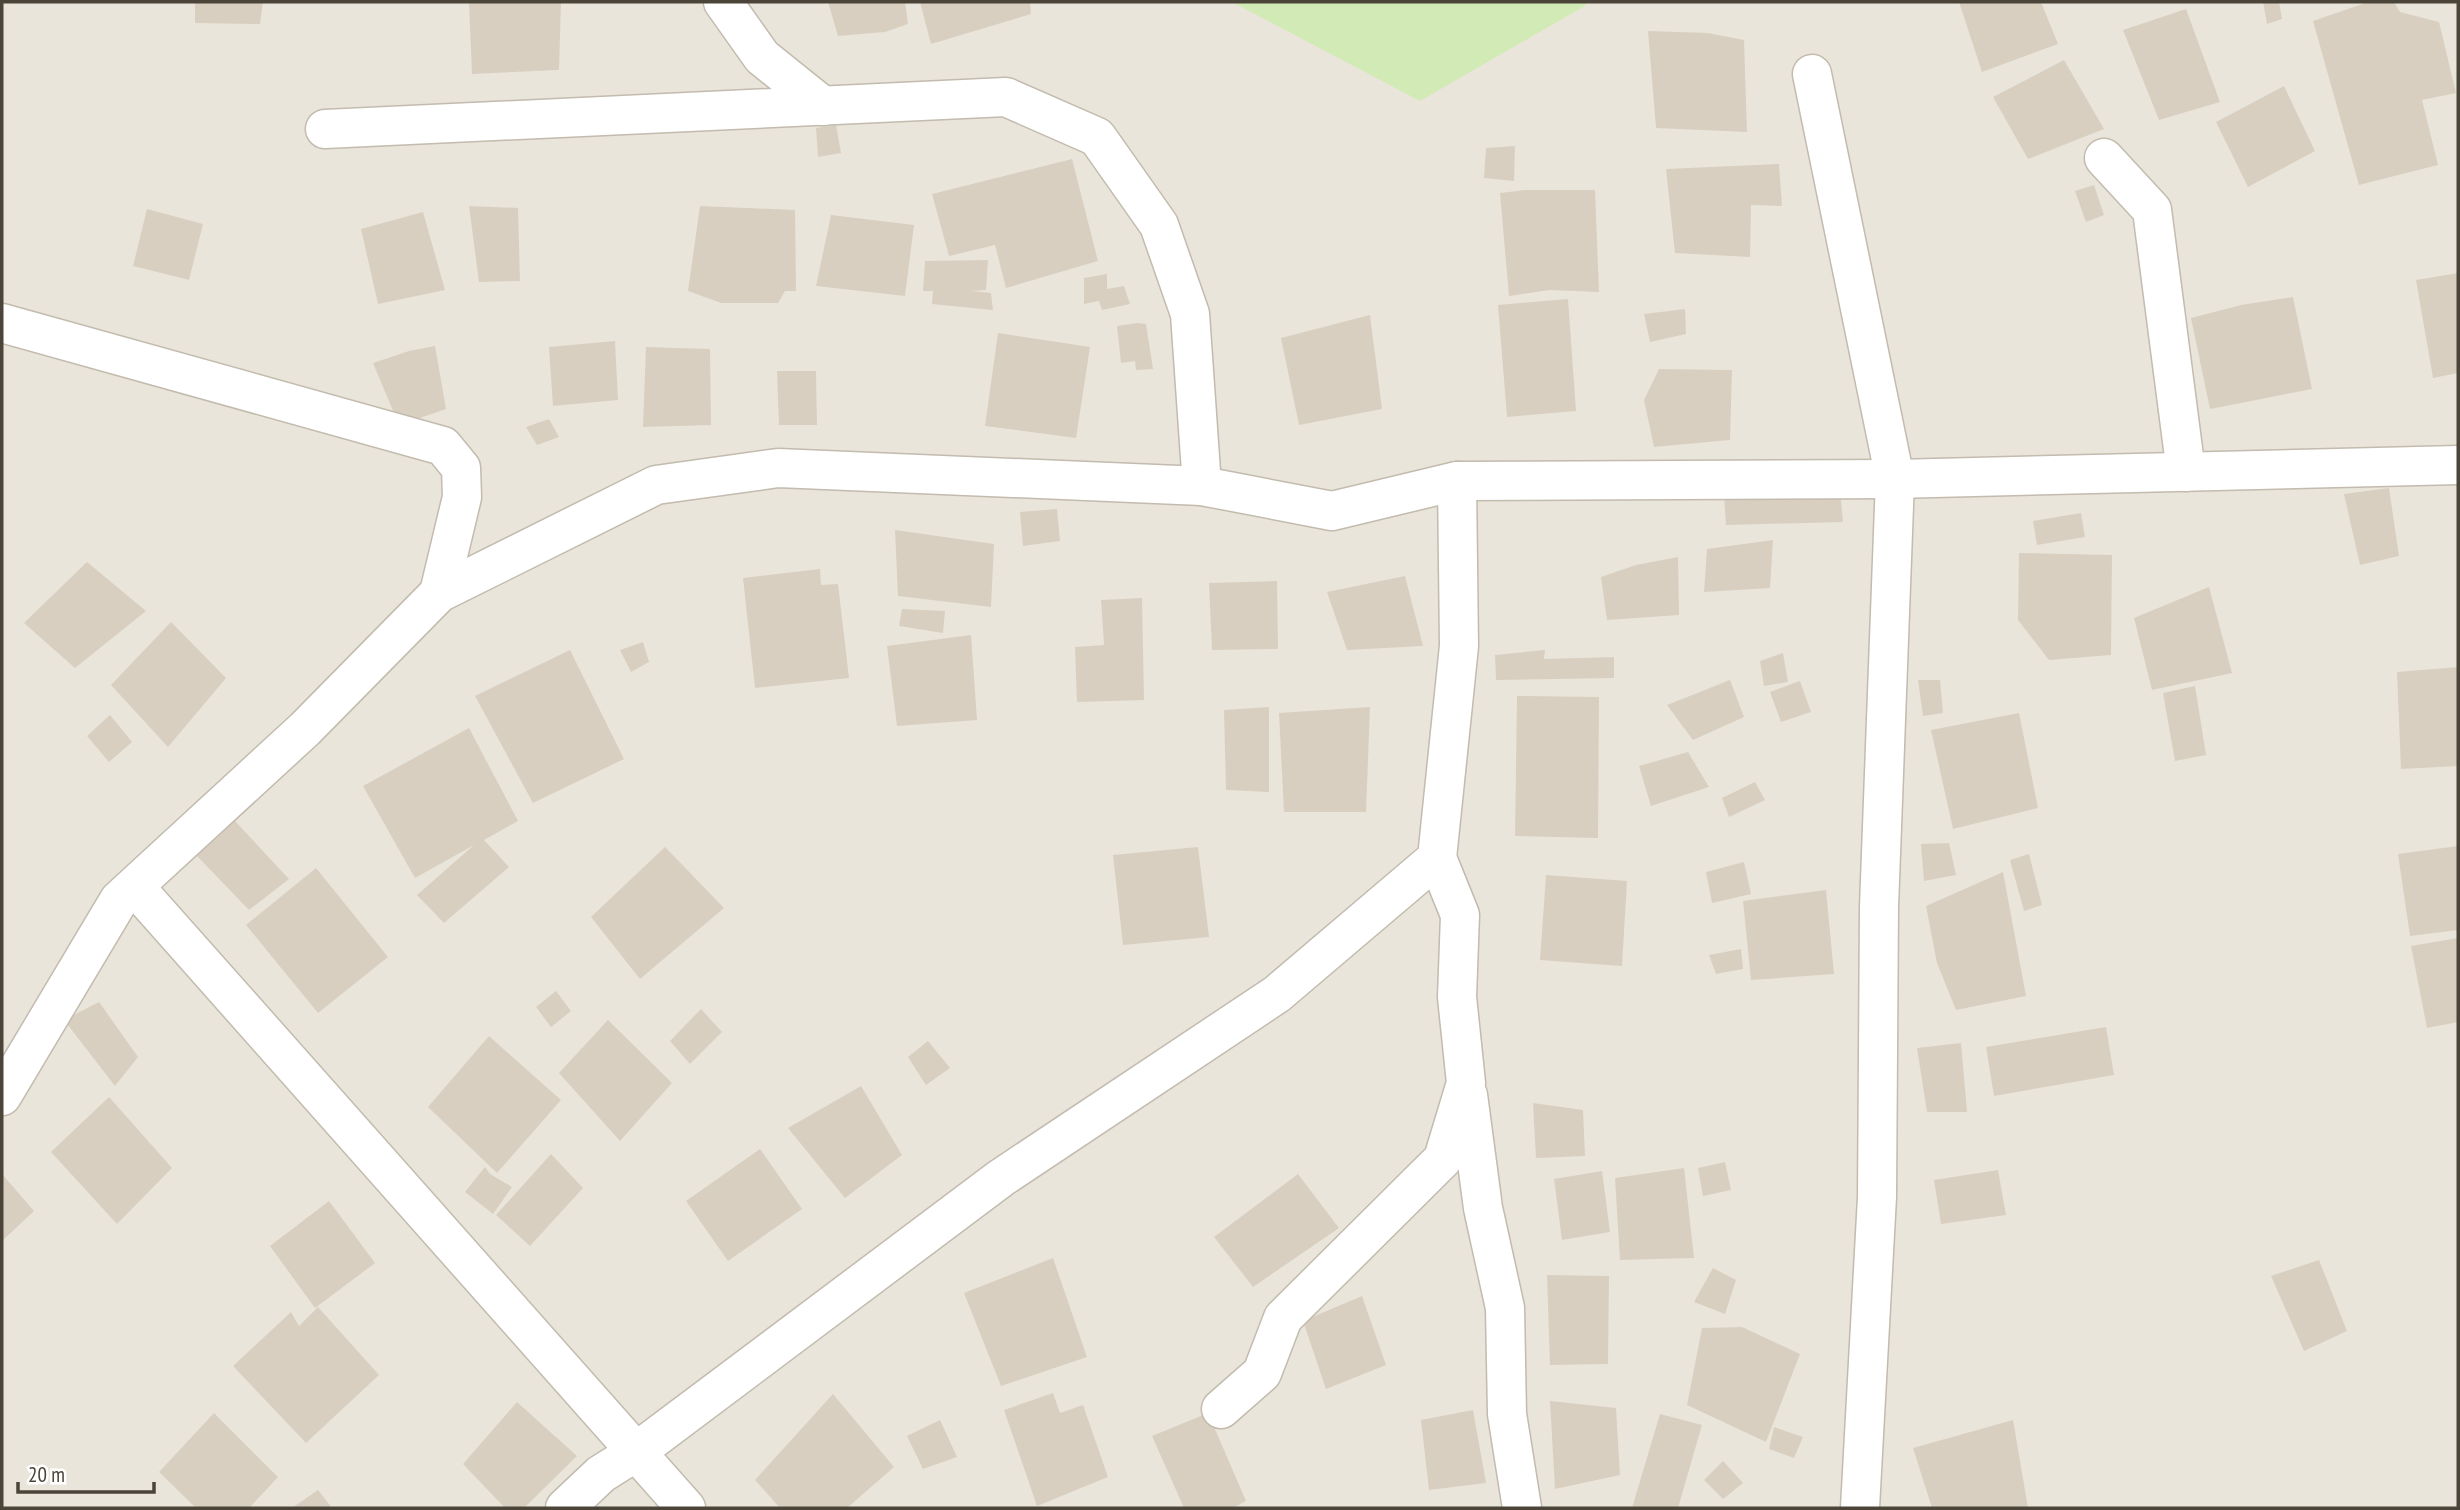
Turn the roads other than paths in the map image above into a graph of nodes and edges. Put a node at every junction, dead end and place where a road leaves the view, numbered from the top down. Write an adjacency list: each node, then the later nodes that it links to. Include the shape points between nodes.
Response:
1 (723, 2): 3 (street, via 762,57)
2 (1812, 74): 9 (street)
3 (823, 106): 4 (street); 11 (street, via 1006,97 1097,138 1159,225 1190,314)
4 (325, 129)
5 (2104, 158): 8 (street, via 2151,210)
6 (2, 323): 12 (street, via 443,446 461,468 462,497)
7 (2458, 465): 8 (street)
8 (2186, 472): 9 (street)
9 (1895, 479): 10 (street); 22 (street, via 1879,907 1877,1197)
10 (1457, 481): 11 (street, via 1332,511); 13 (street, via 1459,646)
11 (1202, 486): 12 (street, via 778,468 656,485)
12 (439, 593): 14 (street, via 305,729)
13 (1437, 858): 15 (street, via 1460,915 1457,997); 18 (street, via 1277,994 1001,1178)
14 (135, 887): 16 (street, via 119,900); 18 (street)
15 (1466, 1083): 17 (street, via 1443,1159 1283,1318 1262,1373); 21 (street, via 1483,1208 1505,1308 1507,1414)
16 (2, 1096)
17 (1221, 1409)
18 (636, 1452): 19 (street, via 601,1474); 20 (street)
19 (565, 1508)
20 (686, 1508)
21 (1522, 1508)
22 (1860, 1508)

